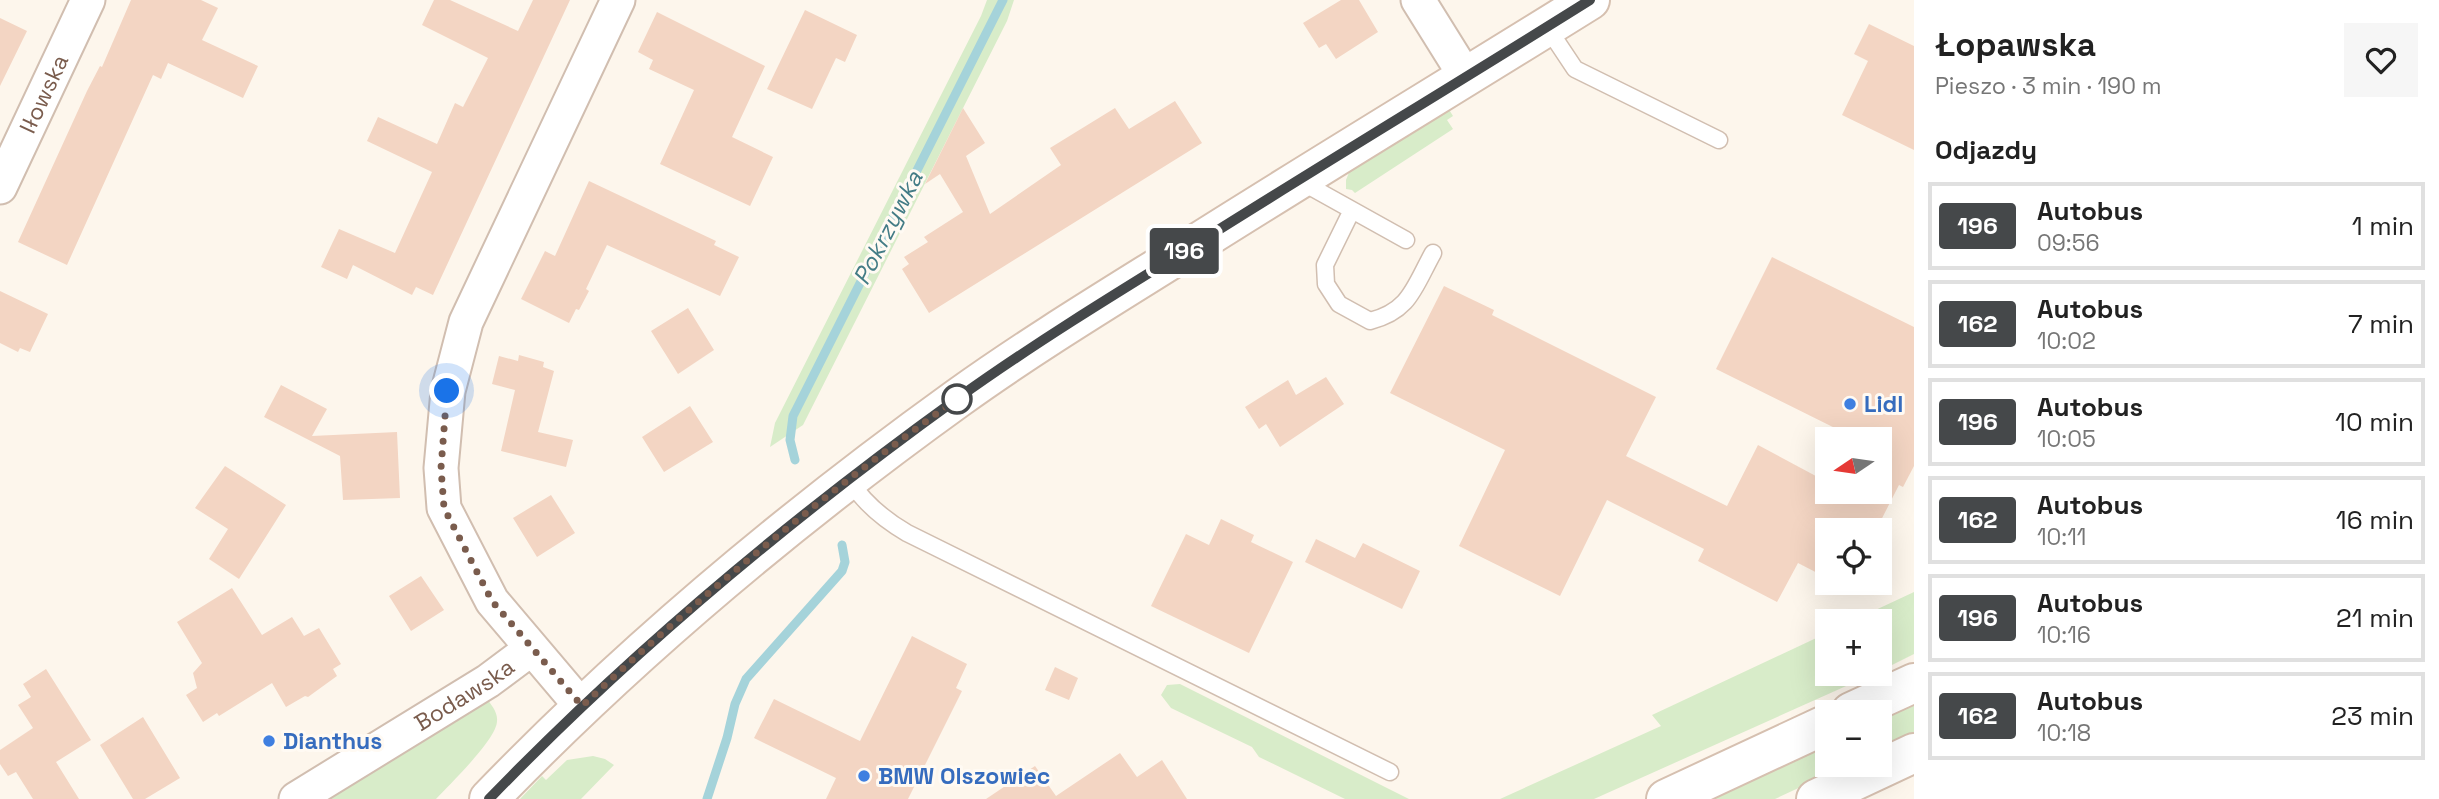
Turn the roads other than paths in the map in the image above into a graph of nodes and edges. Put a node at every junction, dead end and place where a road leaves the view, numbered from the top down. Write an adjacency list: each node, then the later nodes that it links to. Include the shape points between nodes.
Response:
1 (88, 0): 9 (street, Iłowska)
2 (618, 0): 14 (street, via 466,322 447,391 441,468 444,508 492,601)
3 (1419, 0): 6 (street)
4 (1590, 0): 5 (street)
5 (1547, 27): 6 (street); 7 (lane, via 1576,69)
6 (1466, 77): 8 (street)
7 (1719, 140)
8 (1298, 180): 10 (lane); 13 (street, via 1041,342)
9 (0, 187)
10 (1352, 210): 11 (lane); 12 (lane, via 1325,265 1326,284 1339,304 1370,321 1388,317 1404,305)
11 (1406, 240)
12 (1433, 253)
13 (849, 480): 17 (street, via 709,592); 20 (lane, via 859,496 907,533)
14 (531, 649): 17 (street, Bodawska); 21 (street, Bodawska, via 488,681)
15 (1914, 683): 16 (street)
16 (1877, 700)
17 (582, 706): 22 (street)
18 (1815, 729): 23 (street)
19 (1914, 753): 24 (street)
20 (1390, 772)
21 (296, 799)
22 (489, 799)
23 (1666, 799)
24 (1816, 799)

